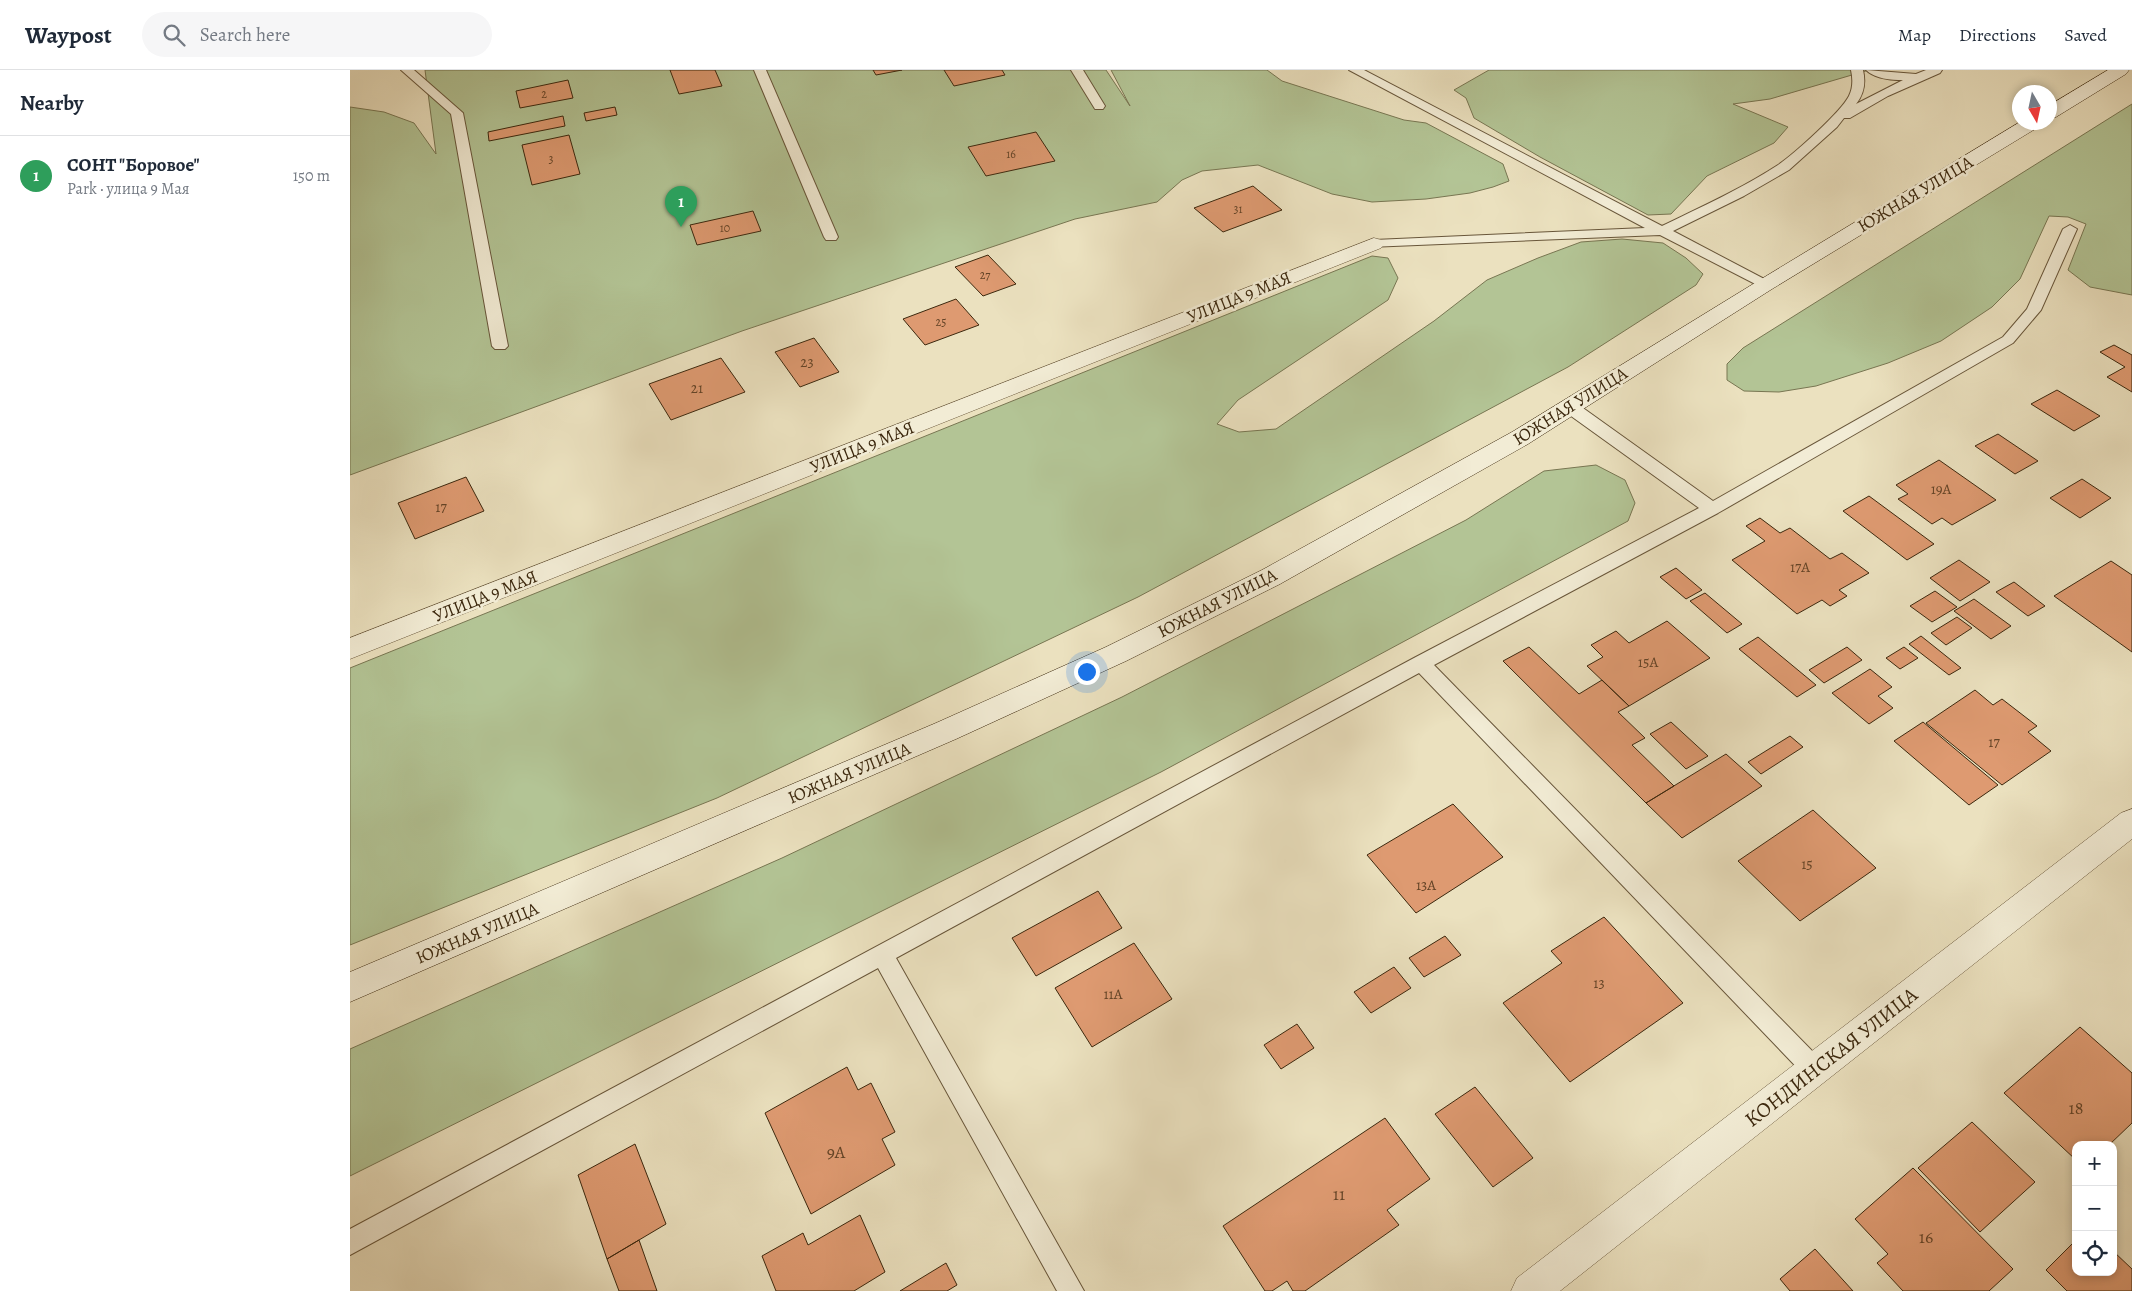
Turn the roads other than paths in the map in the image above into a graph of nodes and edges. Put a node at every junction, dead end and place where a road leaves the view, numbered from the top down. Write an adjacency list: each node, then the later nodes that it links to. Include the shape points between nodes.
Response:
1 (407, 70): 19 (lane, via 457,113)
2 (760, 70): 16 (lane)
3 (1077, 70): 10 (lane)
4 (1356, 70): 15 (lane)
5 (1857, 70): 12 (lane, via 1859,80 1855,97)
6 (1872, 70): 9 (lane, via 1888,76)
7 (1936, 70): 9 (lane)
8 (2120, 70): 11 (main road)
9 (1922, 76): 12 (lane, via 1884,92)
10 (1099, 106)
11 (2057, 109)
12 (1833, 124): 15 (lane, via 1784,167)
13 (2020, 130): 18 (main road, ЮЖНАЯ УЛИЦА)
14 (2070, 229): 21 (lane, via 2034,310 2008,340)
15 (1662, 231): 17 (lane); 18 (lane)
16 (832, 238)
17 (1374, 244): 22 (main road, УЛИЦА 9 МАЯ)
18 (1765, 285): 20 (main road, ЮЖНАЯ УЛИЦА)
19 (500, 346)
20 (1570, 406): 21 (lane); 26 (main road, ЮЖНАЯ УЛИЦА, via 1520,438 1271,577 1116,654 946,731)
21 (1712, 509): 23 (lane)
22 (350, 649)
23 (1420, 663): 25 (lane); 27 (lane)
24 (2132, 822): 27 (main road, КОНДИНСКАЯ УЛИЦА)
25 (882, 954): 28 (lane); 29 (lane)
26 (350, 987)
27 (1815, 1070): 30 (main road, КОНДИНСКАЯ УЛИЦА)
28 (350, 1243)
29 (1071, 1291)
30 (1530, 1291)

